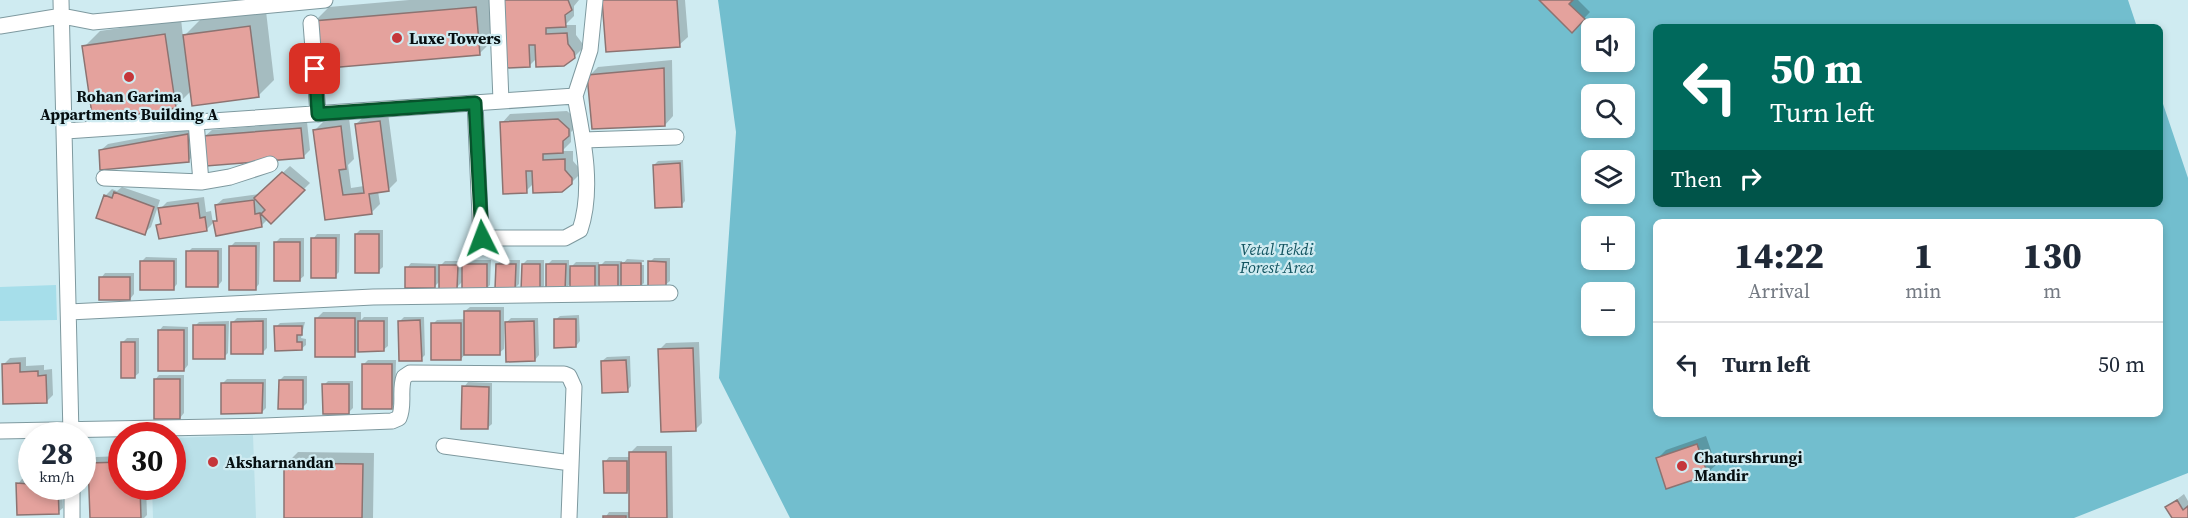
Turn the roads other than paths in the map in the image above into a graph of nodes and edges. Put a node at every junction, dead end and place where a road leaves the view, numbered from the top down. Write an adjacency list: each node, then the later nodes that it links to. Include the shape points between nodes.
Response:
1 (61, 0): 5 (street)
2 (325, 0): 5 (street, via 93,22)
3 (497, 0): 9 (street)
4 (595, 0): 8 (street, via 590,50)
5 (62, 16): 7 (street); 13 (street)
6 (311, 23): 11 (street)
7 (0, 26)
8 (574, 96): 9 (street); 15 (street)
9 (501, 101): 10 (street)
10 (475, 103): 11 (street); 15 (street, via 482,238 565,238 580,230 586,212)
11 (318, 114): 12 (street)
12 (196, 122): 13 (street); 18 (street)
13 (66, 131): 20 (street)
14 (676, 137): 15 (street)
15 (583, 140)
16 (270, 164): 18 (street)
17 (104, 178): 18 (street)
18 (201, 182)
19 (670, 293): 20 (street, via 373,297)
20 (69, 312): 21 (street)
21 (71, 422)
22 (0, 430): 23 (street)
23 (18, 431)
24 (96, 432): 26 (street, via 392,421 399,418 401,384 410,373 564,374 574,387)
25 (444, 446): 26 (street)
26 (571, 463): 29 (street)
27 (72, 500): 28 (street)
28 (72, 518)
29 (569, 518)

